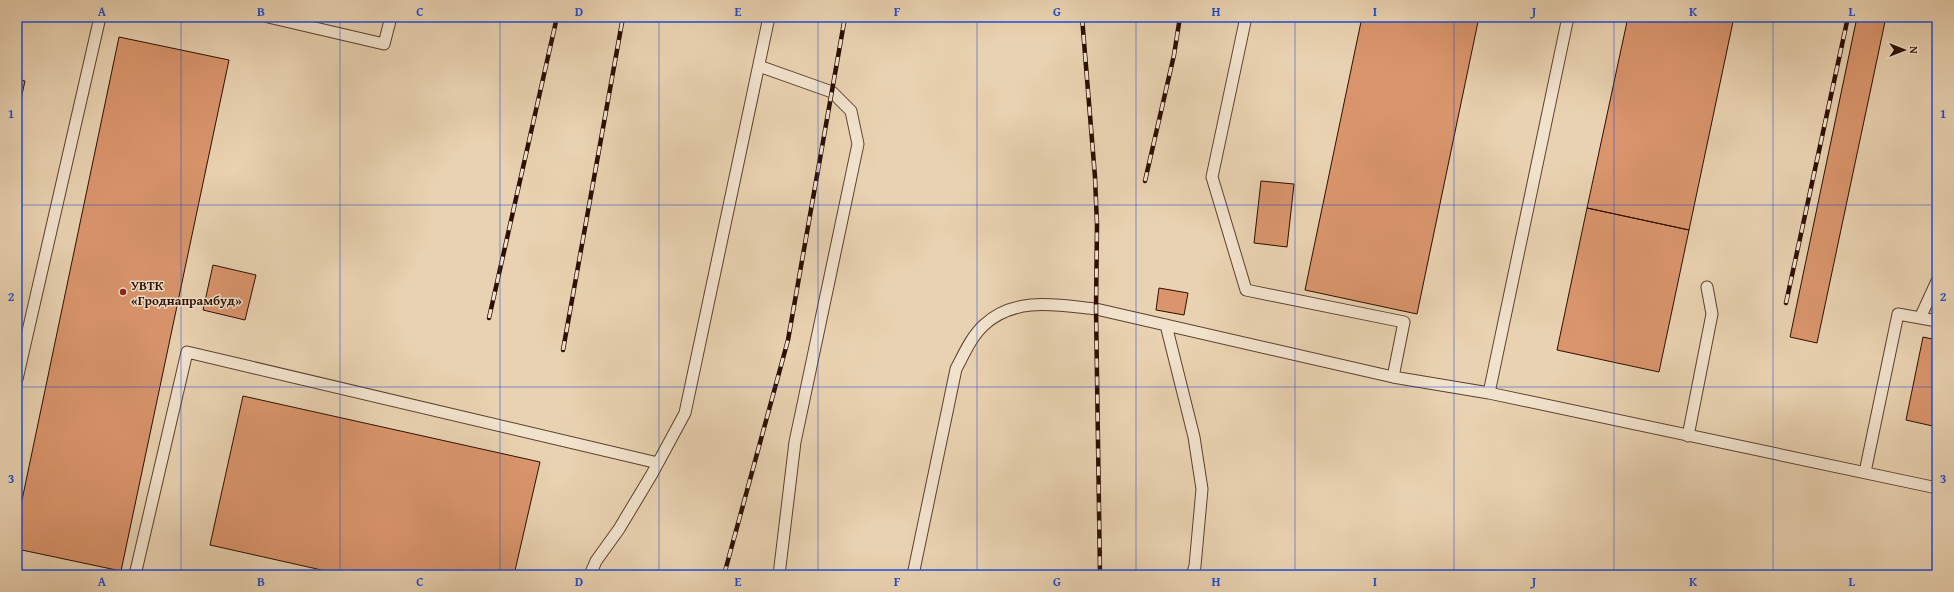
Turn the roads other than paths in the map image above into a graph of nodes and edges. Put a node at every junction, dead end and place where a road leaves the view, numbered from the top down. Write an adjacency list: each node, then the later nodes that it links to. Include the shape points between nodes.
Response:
1 (100, 17): 14 (lane)
2 (268, 17): 3 (lane, via 384,44)
3 (391, 17)
4 (769, 17): 7 (lane)
5 (1246, 17): 13 (lane, via 1212,177 1246,290 1404,322)
6 (1568, 17): 15 (lane)
7 (759, 66): 17 (lane, via 685,414); 23 (lane, via 832,92 851,111 858,144 795,442)
8 (1937, 281): 10 (lane)
9 (1707, 286): 16 (lane, via 1712,314)
10 (1920, 318): 11 (lane); 18 (lane, via 1898,314)
11 (1937, 321)
12 (1166, 324): 13 (lane); 20 (lane, via 1194,437 1202,490); 24 (lane, via 1096,309 1048,304 1024,305 1004,312 984,325 970,343 956,369)
13 (1393, 377): 15 (lane)
14 (17, 379)
15 (1490, 393): 16 (lane)
16 (1688, 436): 18 (lane)
17 (658, 463): 21 (lane, via 187,352); 22 (lane, via 619,529 596,560)
18 (1865, 472): 19 (lane)
19 (1937, 488)
20 (1195, 572)
21 (135, 575)
22 (590, 575)
23 (780, 575)
24 (913, 575)

